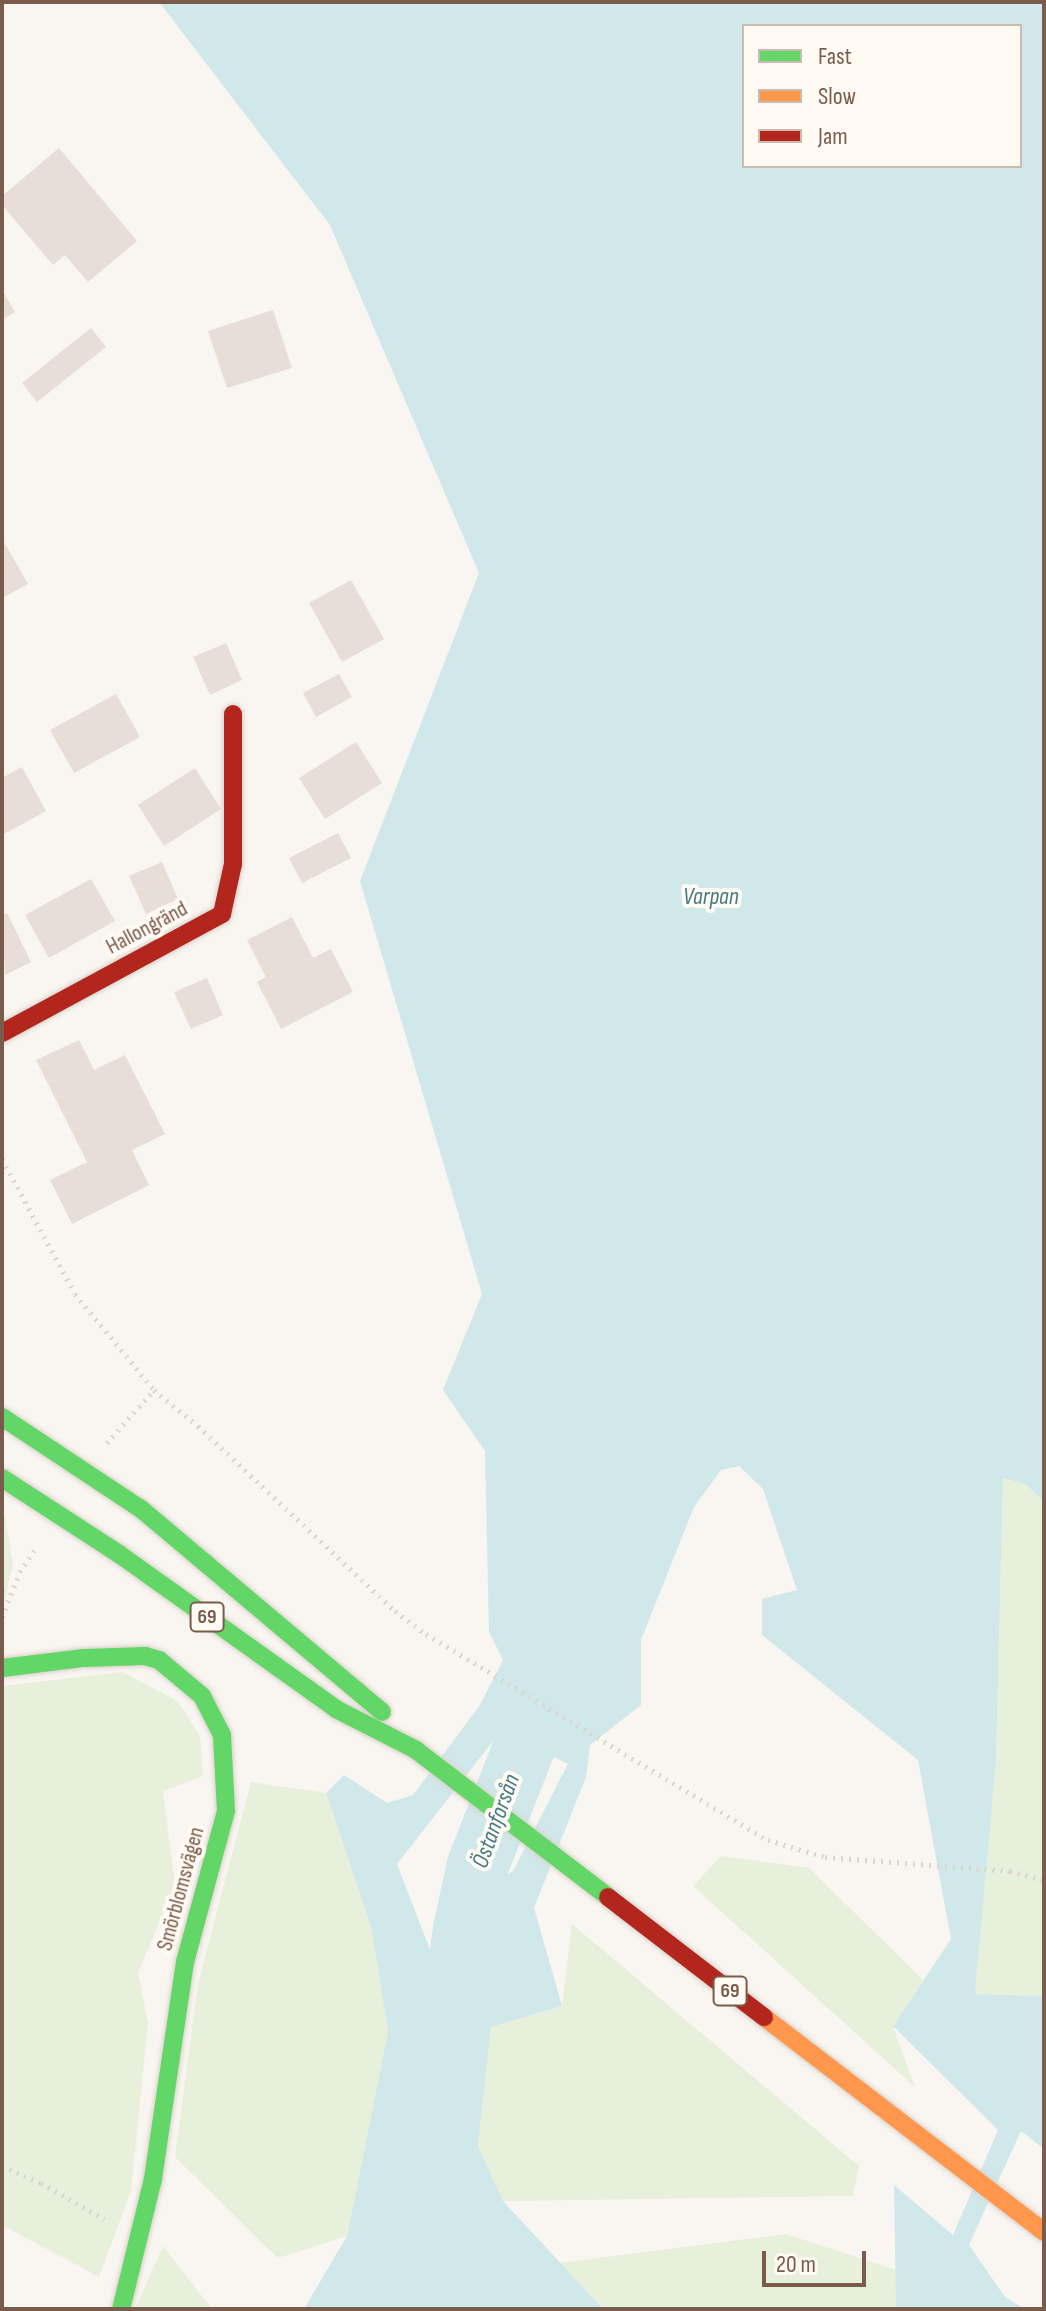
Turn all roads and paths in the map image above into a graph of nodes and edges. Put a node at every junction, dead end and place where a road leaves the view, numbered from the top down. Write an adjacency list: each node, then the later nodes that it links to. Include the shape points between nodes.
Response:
1 (233, 714): 2 (main road, Hallongränd, via 233,864 222,914)
2 (2, 1033)
3 (2, 1159): 4 (path, via 75,1294)
4 (154, 1390): 6 (path); 12 (path, via 395,1611 768,1840 825,1857 1010,1871)
5 (2, 1417): 11 (main road, 69, via 141,1509 373,1702)
6 (106, 1446)
7 (2, 1478): 11 (main road, 69, via 119,1554 336,1709)
8 (40, 1541): 9 (path, via 20,1572)
9 (2, 1617)
10 (2, 1668): 15 (main road, Smörblomsvägen, via 84,1658 159,1660 202,1696 222,1735 226,1811 185,1962)
11 (416, 1750): 14 (main road, 69)
12 (1044, 1880)
13 (2, 2166): 15 (path)
14 (1044, 2232)
15 (139, 2238): 16 (main road, Smörblomsvägen)
16 (121, 2309)

